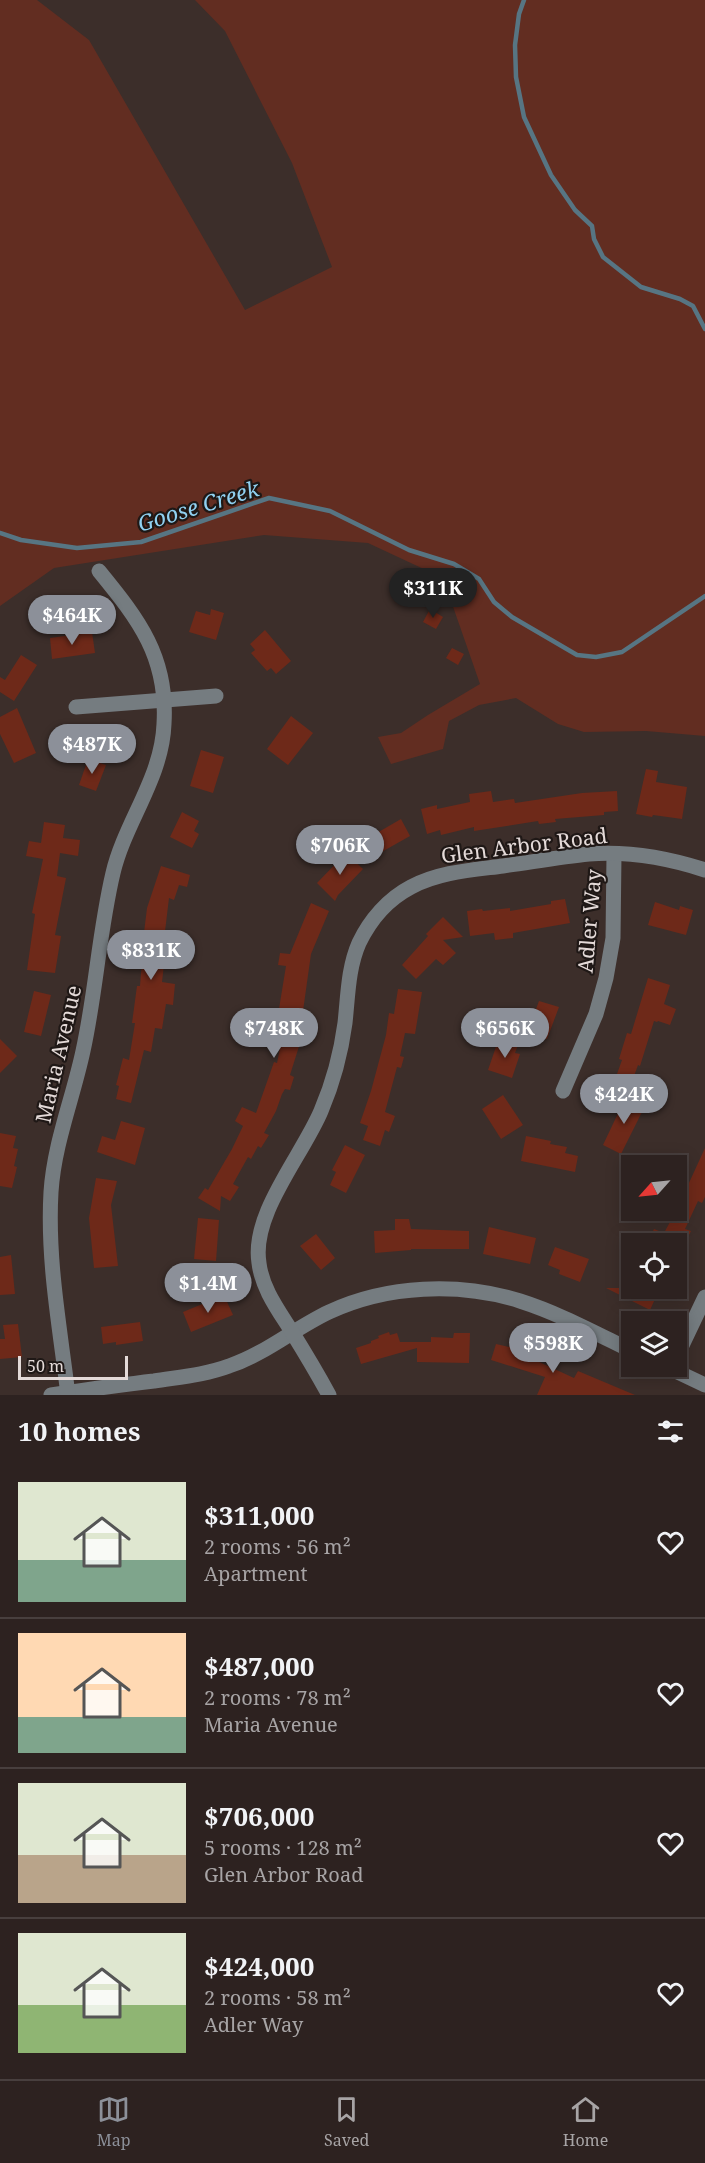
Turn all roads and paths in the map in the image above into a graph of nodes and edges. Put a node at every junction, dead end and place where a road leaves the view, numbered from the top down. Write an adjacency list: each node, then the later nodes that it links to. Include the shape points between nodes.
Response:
1 (99, 571): 3 (street, Maria Avenue, via 144,630 161,678)
2 (216, 696): 3 (street)
3 (163, 700): 4 (street); 14 (street, Maria Avenue, via 165,723 160,755 115,863 83,1053 51,1190 50,1236)
4 (76, 707)
5 (615, 855): 6 (street, Glen Arbor Road, via 652,857); 7 (street, Adler Way, via 613,938 606,978 592,1024); 9 (street, Glen Arbor Road, via 590,854 435,877 398,895 370,924 352,964 334,1074 321,1111 261,1226 261,1275)
6 (705, 870)
7 (563, 1091)
8 (705, 1297): 10 (street)
9 (292, 1332): 11 (street, via 331,1311 374,1297 409,1290 448,1289 520,1301); 14 (street, via 231,1366 203,1374); 16 (street, Glen Arbor Road)
10 (687, 1333)
11 (621, 1346)
12 (687, 1374): 13 (street)
13 (705, 1385)
14 (68, 1394): 15 (street)
15 (51, 1395)
16 (329, 1395)

